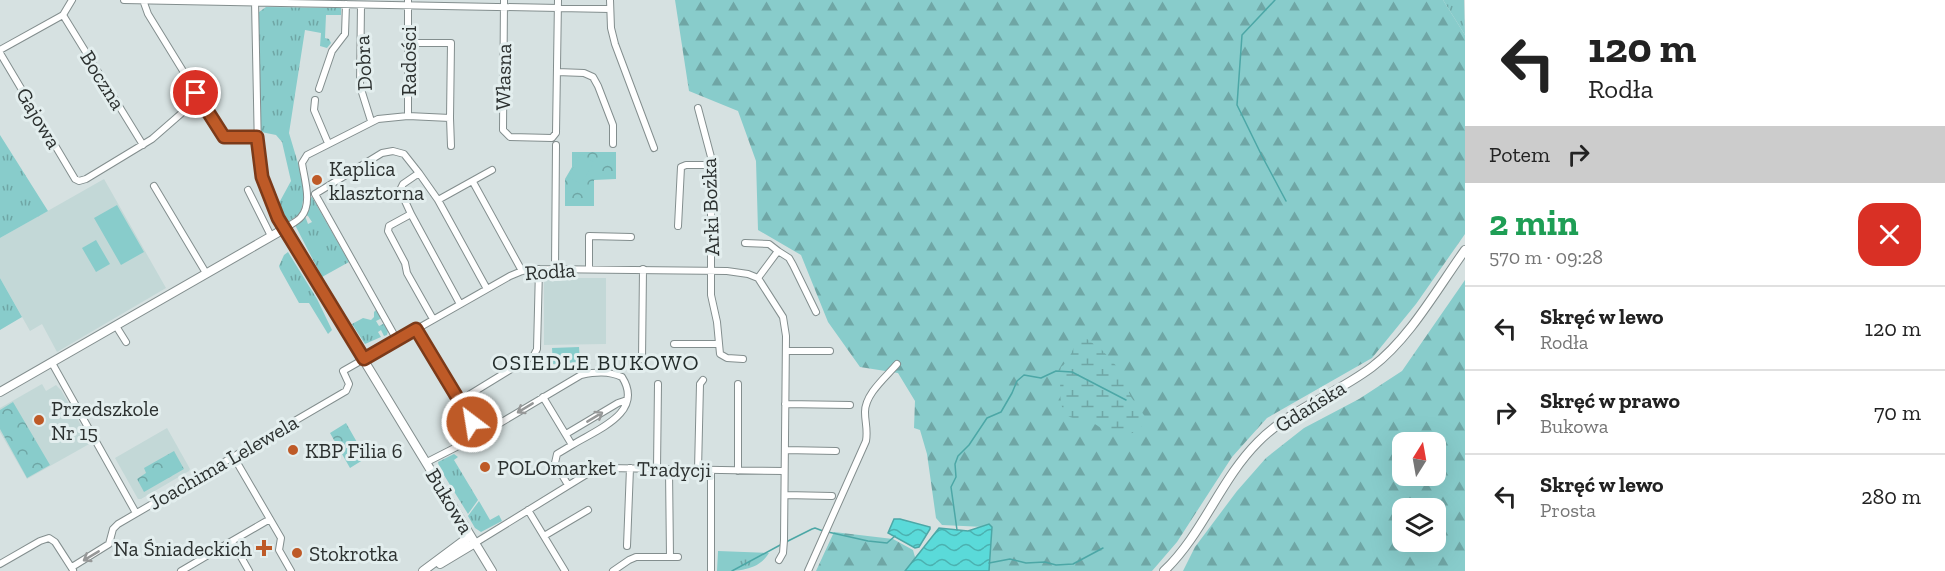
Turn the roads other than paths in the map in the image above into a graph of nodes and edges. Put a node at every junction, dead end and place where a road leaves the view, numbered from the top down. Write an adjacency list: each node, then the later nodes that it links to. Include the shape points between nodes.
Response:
1 (72, 0): 14 (street, Gajowa)
2 (124, 0): 5 (street)
3 (558, 0): 12 (street)
4 (610, 0): 13 (street)
5 (144, 1): 6 (street); 19 (street)
6 (255, 2): 9 (street); 25 (street, Bukowa)
7 (408, 3): 8 (street); 10 (street); 15 (street, Radości)
8 (472, 3): 11 (street)
9 (346, 4): 10 (street); 18 (street, via 345,34 332,51)
10 (361, 4): 24 (street, Dobra, via 360,86)
11 (504, 4): 12 (street); 17 (street, Własna, via 503,130 510,137 552,138 556,133)
12 (558, 8): 13 (street); 17 (street)
13 (610, 9): 31 (street, via 615,44)
14 (63, 15): 16 (street, Gajowa); 29 (street, Boczna)
15 (408, 42): 22 (street, Radości); 23 (street, via 451,43)
16 (0, 52): 29 (street, Gajowa, via 75,179 86,179)
17 (557, 72): 27 (street, via 593,77 613,124)
18 (319, 89)
19 (199, 98): 25 (street, via 224,137); 29 (street)
20 (315, 100): 26 (street, via 314,110)
21 (698, 108): 32 (street, Arki Bożka)
22 (408, 116): 23 (street); 24 (street)
23 (450, 118): 30 (street)
24 (371, 121): 26 (street)
25 (257, 137): 41 (street, Bukowa, via 264,184)
26 (328, 143): 41 (street, via 303,160 305,210)
27 (613, 144)
28 (556, 145): 48 (street)
29 (143, 146)
30 (451, 146)
31 (654, 148)
32 (711, 165): 40 (street, via 683,165 680,169); 52 (street, Arki Bożka)
33 (492, 170): 35 (street)
34 (419, 173): 38 (street); 39 (street, via 400,190); 61 (street, via 407,157 396,152 382,153 315,194)
35 (473, 182): 38 (street); 51 (street)
36 (154, 186): 53 (street)
37 (248, 190): 42 (street)
38 (438, 200): 55 (street)
39 (411, 214): 56 (street); 58 (street, via 389,226 388,231)
40 (678, 226)
41 (284, 229): 42 (street); 67 (street, Bukowa)
42 (271, 237): 53 (street)
43 (631, 237): 49 (street, via 589,236)
44 (746, 243): 46 (street, via 769,244)
45 (1465, 250): 120 (street, Gdańska, via 1389,352 1358,377 1290,415 1255,445 1194,537)
46 (778, 251): 54 (street); 57 (street, via 794,265)
47 (539, 269): 48 (street, Rodła); 51 (street, Rodła); 78 (street, via 534,355)
48 (555, 269): 49 (street, Rodła)
49 (589, 269): 50 (street, Rodła)
50 (643, 269): 52 (street, Rodła); 68 (street)
51 (522, 271): 55 (street, Rodła)
52 (711, 271): 54 (street, Rodła); 64 (street, Arki Bożka)
53 (206, 273): 59 (street)
54 (758, 278): 65 (street, via 783,317)
55 (487, 289): 56 (street, Rodła)
56 (460, 304): 58 (street, Rodła)
57 (816, 312)
58 (433, 319): 60 (street, Rodła)
59 (116, 326): 62 (street); 70 (street)
60 (416, 329): 61 (street, Rodła); 78 (street)
61 (397, 340): 67 (street, Rodła)
62 (126, 342)
63 (674, 344): 64 (street)
64 (719, 344): 69 (street, via 722,357)
65 (787, 351): 66 (street); 79 (street)
66 (830, 351)
67 (364, 359): 86 (street, Bukowa); 100 (street, Joachima Lelewela, via 343,371 349,384 346,391)
68 (642, 359)
69 (743, 359)
70 (52, 363): 75 (street); 100 (street)
71 (897, 364): 119 (street, via 866,405 866,441)
72 (703, 380): 91 (street)
73 (658, 384): 89 (street)
74 (738, 384): 93 (street)
75 (0, 393)
76 (543, 398): 77 (street, via 581,375 604,372 622,377); 81 (street); 82 (street, one-way to 82)
77 (627, 400): 81 (street, one-way to 77); 83 (street, via 620,415)
78 (459, 401): 82 (street)
79 (785, 404): 80 (street); 84 (street)
80 (850, 405)
81 (566, 434): 83 (street)
82 (480, 435): 86 (street)
83 (572, 445): 95 (street, via 557,454 555,463)
84 (784, 450): 85 (street); 94 (street)
85 (836, 451)
86 (427, 462): 103 (street, Bukowa)
87 (239, 466): 101 (street)
88 (632, 467): 89 (street, Tradycji); 95 (street, Tradycji, via 597,470); 105 (street)
89 (657, 469): 90 (street, Tradycji)
90 (669, 470): 91 (street, Tradycji); 106 (street)
91 (698, 470): 92 (street, Tradycji)
92 (711, 470): 93 (street, Tradycji); 111 (street)
93 (738, 471): 94 (street, Tradycji)
94 (784, 471): 96 (street)
95 (568, 485): 98 (street, Tradycji)
96 (784, 495): 97 (street); 108 (street, via 783,553)
97 (832, 496)
98 (528, 510): 102 (street); 103 (street, Tradycji)
99 (588, 510): 102 (street)
100 (136, 513): 110 (street, Joachima Lelewela, one-way to 110, via 113,529 109,544)
101 (270, 519): 104 (street); 114 (street, via 281,538 279,550)
102 (544, 536): 117 (street)
103 (473, 539): 115 (street); 116 (street, Bukowa)
104 (232, 541): 112 (street); 113 (street)
105 (627, 546)
106 (670, 557): 107 (street); 118 (street, via 636,557)
107 (678, 557)
108 (779, 560)
109 (0, 564): 110 (street, Joachima Lelewela, via 49,538)
110 (73, 569)
111 (711, 570)
112 (181, 571)
113 (249, 571)
114 (291, 571)
115 (425, 571)
116 (492, 571)
117 (565, 571)
118 (613, 571)
119 (808, 571)
120 (1164, 571)

